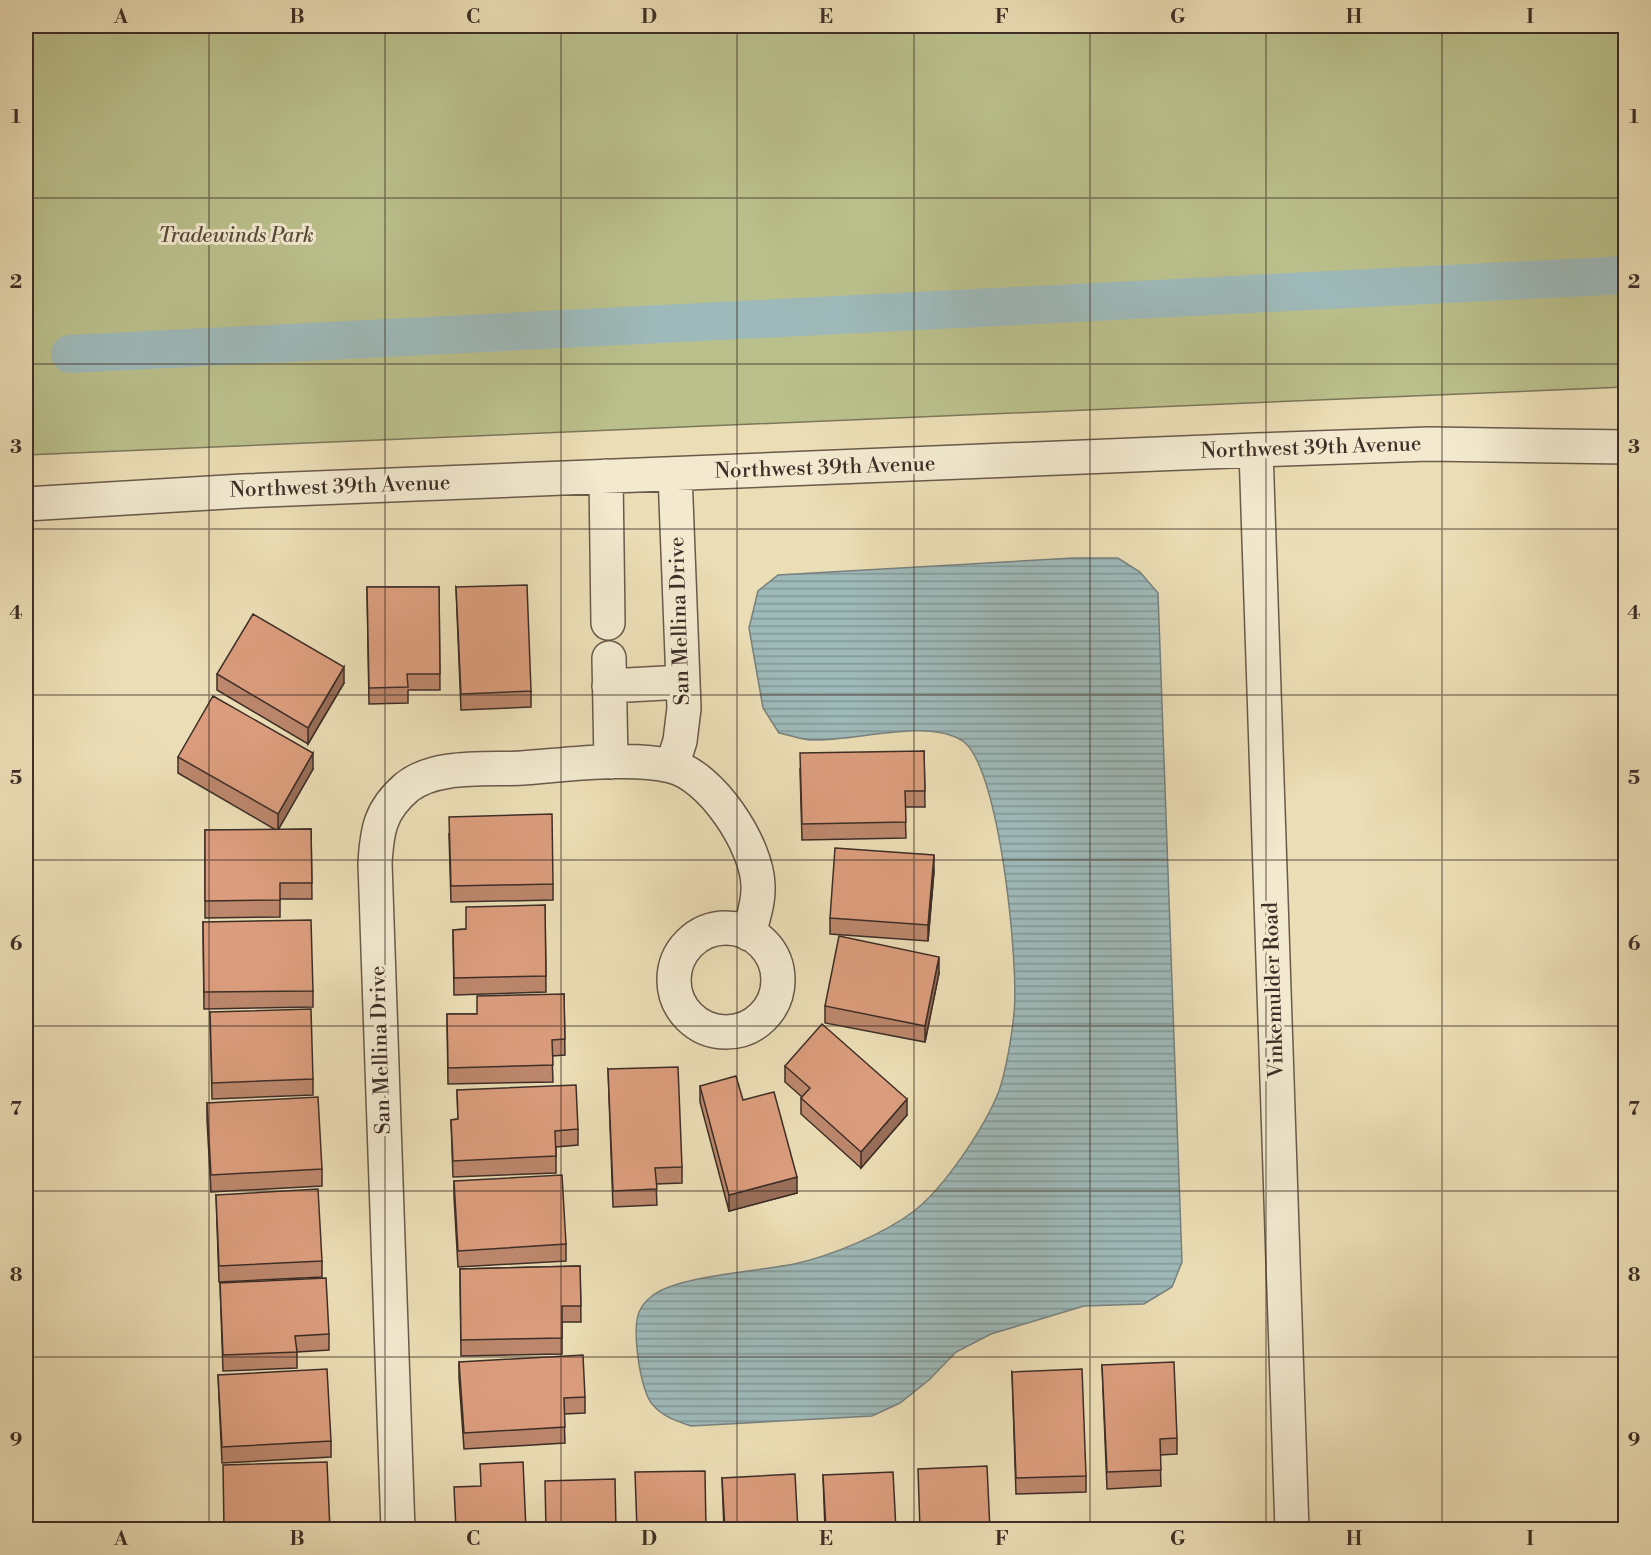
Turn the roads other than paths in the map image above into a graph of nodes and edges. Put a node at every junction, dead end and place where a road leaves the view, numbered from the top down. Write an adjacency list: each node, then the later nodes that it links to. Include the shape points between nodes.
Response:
1 (1626, 447): 2 (street, Northwest 39th Avenue, via 1429,444)
2 (1256, 450): 3 (street, Northwest 39th Avenue); 12 (street, Vinkemulder Road)
3 (675, 474): 4 (street, Northwest 39th Avenue); 7 (street, San Mellina Drive)
4 (606, 476): 5 (street, Northwest 39th Avenue); 6 (street)
5 (26, 504)
6 (608, 623)
7 (683, 682): 8 (street, via 609,672); 9 (street, San Mellina Drive, via 680,741)
8 (611, 762): 9 (street, San Mellina Drive); 11 (street, San Mellina Drive, via 436,773 409,786 389,806 377,830)
9 (672, 766): 10 (street, San Mellina Drive, via 695,777 715,798 739,827 753,857 758,884)
10 (749, 934)
11 (398, 1530)
12 (1292, 1530)

